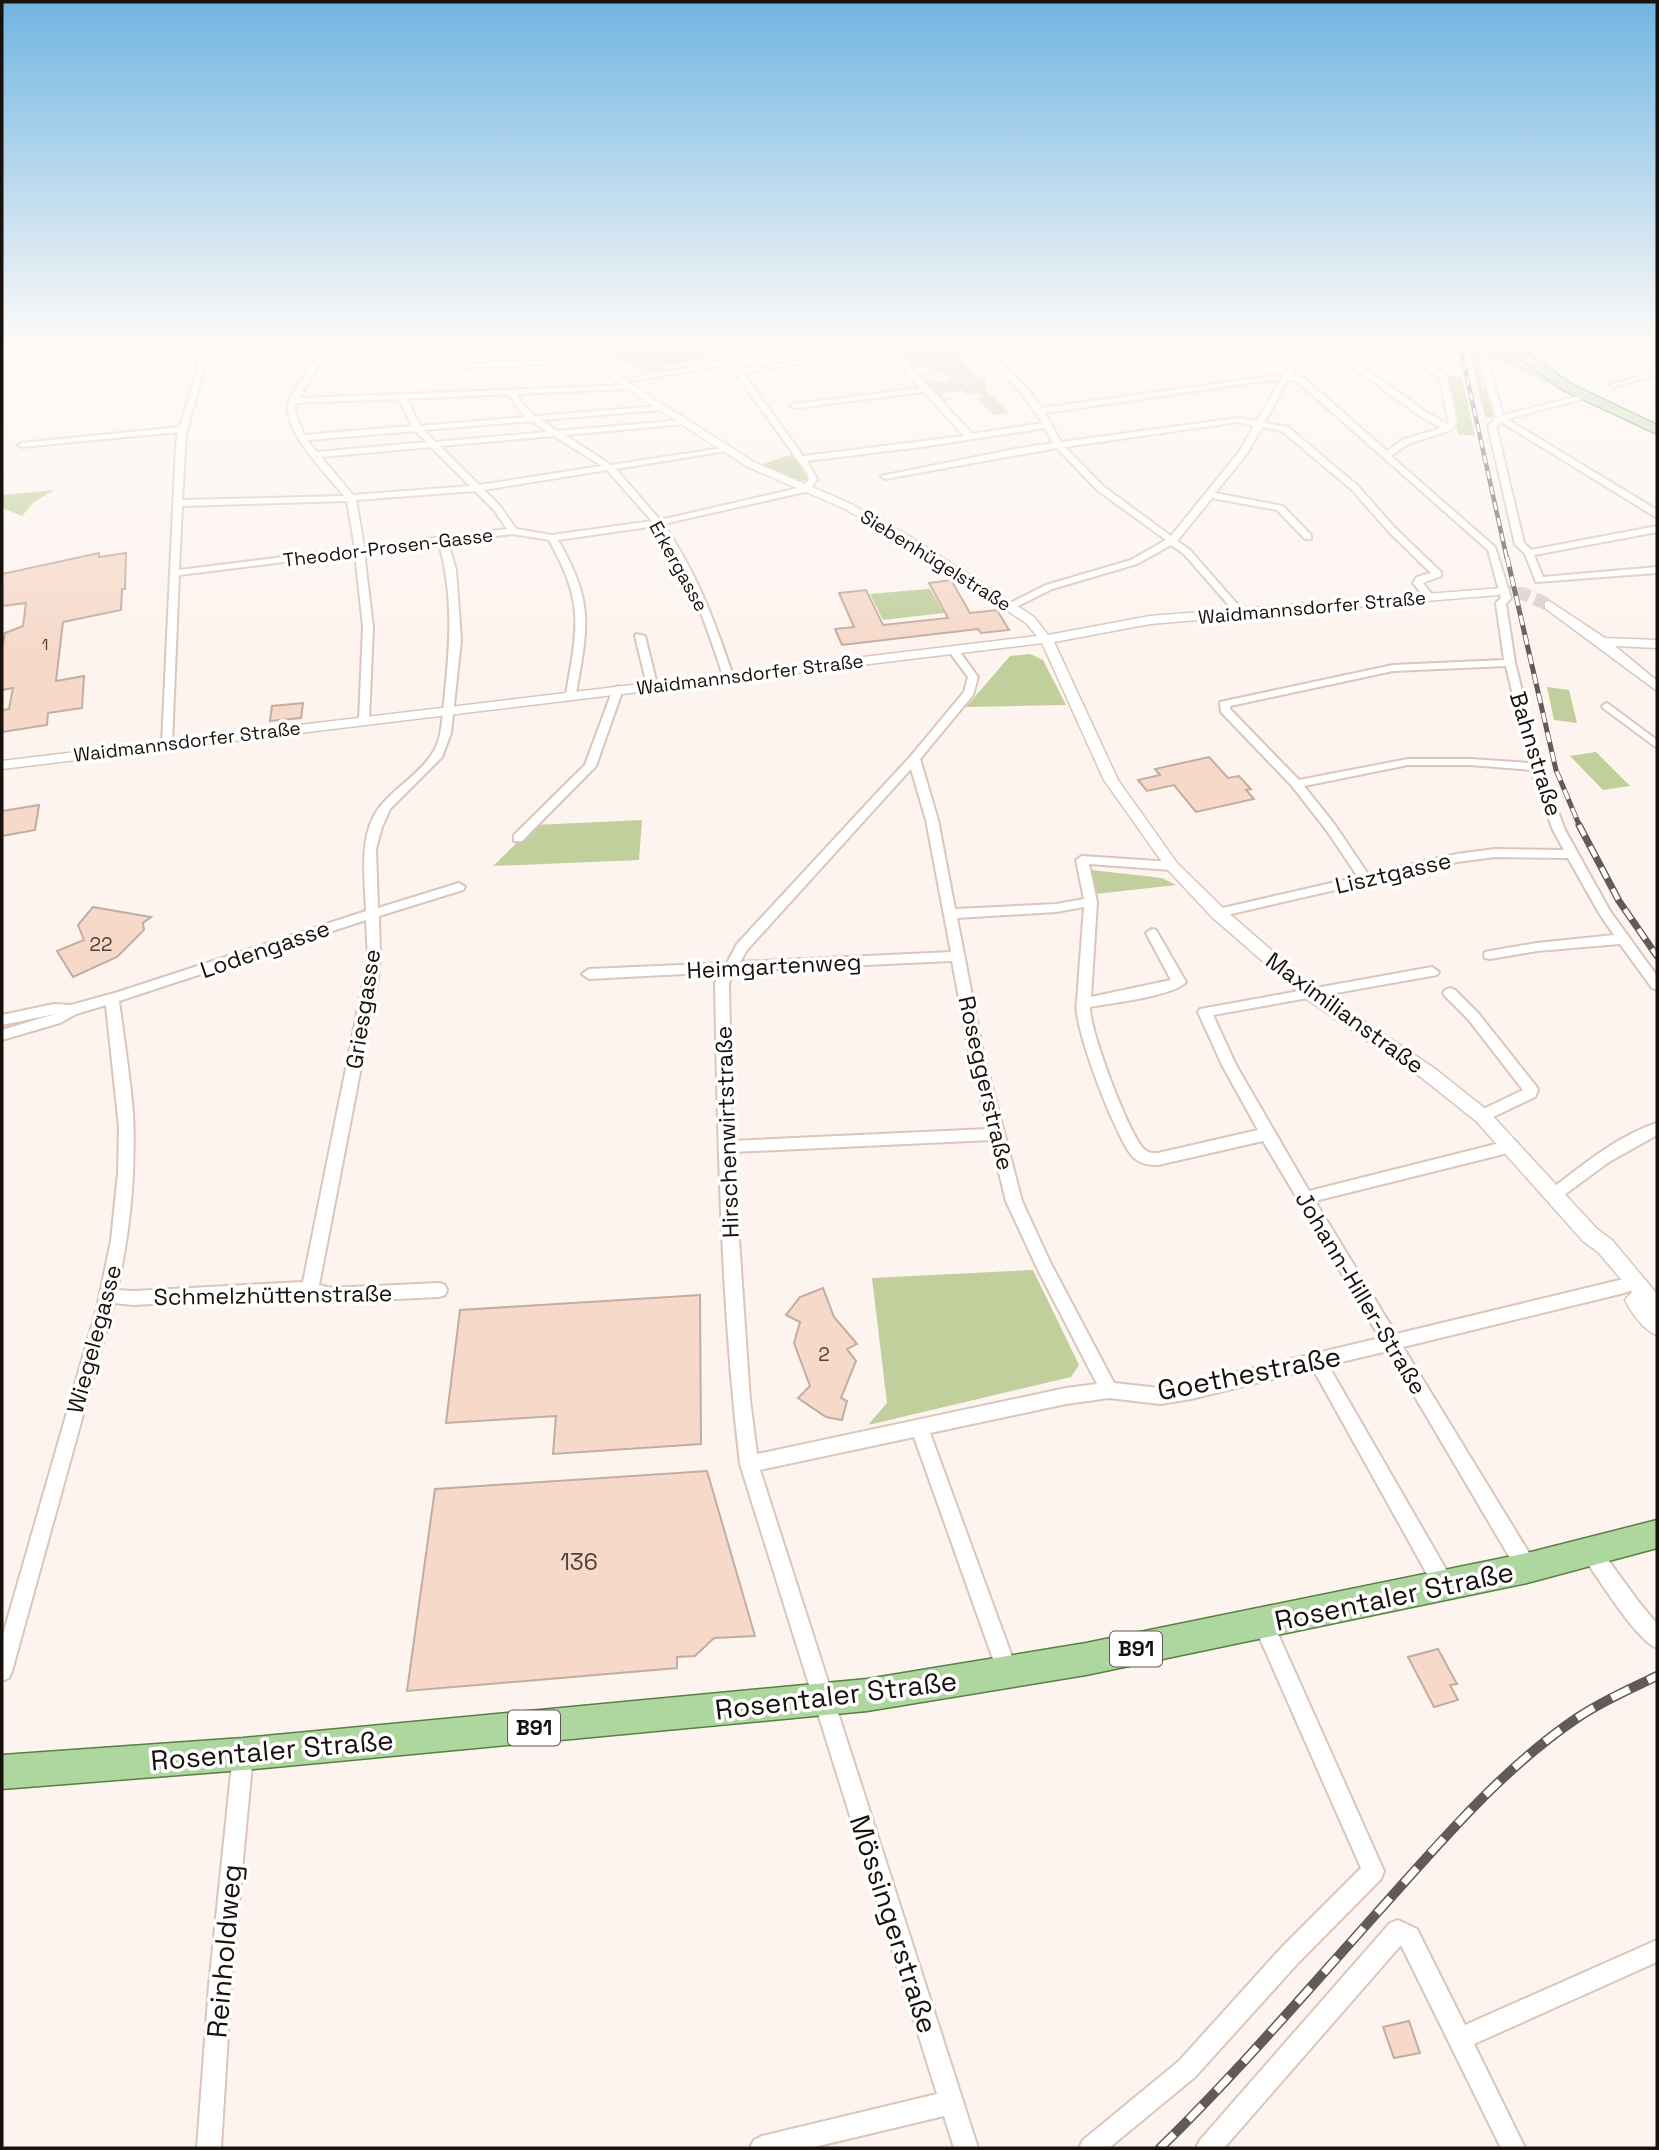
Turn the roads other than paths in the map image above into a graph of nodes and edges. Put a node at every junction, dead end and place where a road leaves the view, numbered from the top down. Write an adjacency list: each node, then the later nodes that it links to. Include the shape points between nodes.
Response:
1 (181, 446): 27 (street)
2 (307, 446): 18 (street)
3 (418, 446): 18 (street)
4 (435, 446): 23 (street)
5 (582, 446): 21 (street, Erkergasse)
6 (722, 446): 17 (street, Siebenhügelstraße)
7 (793, 446): 20 (street)
8 (899, 446): 20 (street)
9 (1045, 446): 22 (street)
10 (1060, 446): 35 (street, via 1107,495)
11 (1246, 446): 25 (street)
12 (1306, 446): 41 (street, via 1355,488 1438,574 1418,583)
13 (1377, 446): 19 (street)
14 (1399, 446): 19 (street)
15 (1497, 446): 37 (street, via 1520,544)
16 (1546, 446): 28 (street)
17 (726, 449): 21 (street); 24 (street, Siebenhügelstraße)
18 (314, 455): 26 (street)
19 (1387, 455): 40 (street, via 1492,548)
20 (802, 459): 24 (street, via 813,476)
21 (610, 468): 23 (street); 29 (street, Erkergasse)
22 (885, 476)
23 (478, 488): 26 (street); 31 (street)
24 (806, 489): 29 (street, Theodor-Prosen-Gasse); 43 (street, Siebenhügelstraße, via 875,520)
25 (1211, 495): 32 (street, via 1280,508); 35 (street)
26 (351, 498): 27 (street); 36 (street)
27 (178, 503): 39 (street)
28 (1657, 514)
29 (657, 523): 33 (street, Theodor-Prosen-Gasse); 51 (street, Erkergasse, via 699,595)
30 (1657, 529): 37 (street)
31 (513, 531): 33 (street, Theodor-Prosen-Gasse); 34 (street, Theodor-Prosen-Gasse)
32 (1308, 537)
33 (552, 538): 55 (street, via 583,610 583,635)
34 (443, 540): 36 (street, Theodor-Prosen-Gasse); 57 (street, Griesgasse, via 451,570 456,640)
35 (1173, 540): 43 (street, via 1134,562 1049,587); 44 (street)
36 (360, 550): 39 (street, Theodor-Prosen-Gasse); 58 (street, via 368,627)
37 (1529, 553): 38 (street, via 1539,580)
38 (1657, 570)
39 (176, 573): 59 (street)
40 (1501, 586): 41 (street, Waidmannsdorfer Straße); 50 (street, Bahnstraße, via 1506,598 1501,603)
41 (1429, 597): 44 (street, Waidmannsdorfer Straße)
42 (1549, 605): 47 (street)
43 (1011, 606): 46 (street, Siebenhügelstraße)
44 (1241, 614): 46 (street, Waidmannsdorfer Straße, via 1132,623)
45 (640, 636): 52 (street)
46 (1047, 639): 49 (street, Waidmannsdorfer Straße); 67 (street, Maximilianstraße, via 1107,774)
47 (1602, 642): 48 (street); 53 (street)
48 (1657, 644)
49 (953, 650): 51 (street, Waidmannsdorfer Straße); 61 (street, Hirschenwirtstraße, via 968,668 973,685)
50 (1510, 663): 63 (street, Bahnstraße); 64 (street, via 1393,668 1226,703 1225,710)
51 (728, 676): 52 (street, Waidmannsdorfer Straße)
52 (652, 685): 54 (street, Waidmannsdorfer Straße)
53 (1657, 687)
54 (618, 689): 55 (street, Waidmannsdorfer Straße); 65 (street, via 590,766)
55 (571, 694): 57 (street, Waidmannsdorfer Straße)
56 (1607, 706): 60 (street)
57 (447, 710): 58 (street, Waidmannsdorfer Straße); 71 (street, Griesgasse, via 446,733 438,755 385,807 376,827 370,849)
58 (364, 720): 59 (street, Waidmannsdorfer Straße)
59 (167, 743): 62 (street, Waidmannsdorfer Straße)
60 (1657, 745)
61 (914, 759): 73 (street, Roseggerstraße, via 932,820); 78 (street, Hirschenwirtstraße, via 742,947)
62 (2, 765)
63 (1535, 767): 64 (street, via 1408,762); 66 (street, Bahnstraße)
64 (1296, 784): 68 (street)
65 (518, 838)
66 (1571, 854): 68 (street, Lisztgasse, via 1482,854); 75 (street, Bahnstraße)
67 (1172, 866): 70 (street, via 1082,860); 72 (street, Maximilianstraße)
68 (1366, 880): 72 (street, Lisztgasse)
69 (459, 887): 71 (street, Lodengasse)
70 (1091, 902): 73 (street); 85 (street)
71 (373, 912): 84 (street, Lodengasse); 99 (street, Griesgasse, via 374,958 366,1010)
72 (1217, 913): 83 (street, Maximilianstraße)
73 (950, 914): 77 (street, Roseggerstraße)
74 (1152, 933): 85 (street, via 1179,982 1170,988)
75 (1622, 939): 76 (street); 81 (street, Bahnstraße)
76 (1490, 955)
77 (958, 956): 78 (street, Heimgartenweg); 91 (street, Roseggerstraße)
78 (728, 968): 80 (street, Heimgartenweg); 94 (street, Hirschenwirtstraße, via 722,983)
79 (1432, 972): 83 (street)
80 (589, 974)
81 (1657, 985)
82 (1450, 993): 89 (street, via 1531,1090)
83 (1311, 994): 89 (street, Maximilianstraße, via 1428,1073); 92 (street, Johann-Hiller-Straße, via 1205,1012)
84 (111, 999): 86 (street, Lodengasse); 101 (street, Wiegelegasse, via 126,1157 121,1224)
85 (1082, 1004): 92 (street, via 1097,1063 1139,1154 1158,1159)
86 (71, 1010): 87 (street, Lodengasse); 88 (street, Lodengasse, via 55,1020)
87 (2, 1020)
88 (2, 1035)
89 (1482, 1116): 93 (street, Maximilianstraße)
90 (1657, 1129): 95 (street, via 1614,1149)
91 (997, 1134): 94 (street); 106 (street, Roseggerstraße, via 1014,1201)
92 (1267, 1134): 96 (street, Johann-Hiller-Straße)
93 (1512, 1146): 95 (street, Maximilianstraße); 96 (street)
94 (726, 1147): 108 (street, Hirschenwirtstraße, via 736,1335)
95 (1555, 1194): 97 (street, Maximilianstraße)
96 (1304, 1198): 104 (street, Johann-Hiller-Straße)
97 (1590, 1236): 98 (street, Maximilianstraße, via 1592,1248); 102 (street, Maximilianstraße, via 1605,1246)
98 (1623, 1286): 103 (street, Maximilianstraße); 104 (street, Goethestraße)
99 (310, 1289): 100 (street, Schmelzhüttenstraße, via 331,1296); 101 (street, Schmelzhüttenstraße)
100 (439, 1290)
101 (108, 1296): 115 (street, Wiegelegasse)
102 (1657, 1308)
103 (1657, 1326)
104 (1391, 1344): 105 (street, Goethestraße); 111 (street, Johann-Hiller-Straße)
105 (1317, 1361): 106 (street, Goethestraße, via 1160,1396); 112 (street)
106 (1109, 1390): 107 (street, Goethestraße)
107 (919, 1428): 108 (street, Goethestraße); 116 (street)
108 (750, 1464): 117 (street, Hirschenwirtstraße)
109 (1657, 1534): 110 (main road, Rosentaler Straße / B91)
110 (1591, 1552): 111 (main road, Rosentaler Straße / B91); 114 (street)
111 (1527, 1568): 112 (main road, Rosentaler Straße / B91)
112 (1444, 1585): 113 (main road, Rosentaler Straße / B91)
113 (1263, 1623): 116 (main road, Rosentaler Straße / B91); 126 (street, via 1373,1871 1187,2069)
114 (1657, 1637)
115 (2, 1671)
116 (1008, 1673): 117 (main road, Rosentaler Straße / B91)
117 (822, 1701): 118 (main road, Rosentaler Straße / B91); 122 (street, Mössingerstraße)
118 (243, 1754): 119 (main road, Rosentaler Straße / B91); 123 (street, Reinholdweg)
119 (2, 1772)
120 (1657, 1951): 121 (street)
121 (1458, 2040): 127 (street, via 1409,1937 1398,1931); 128 (street)
122 (952, 2102): 124 (street); 125 (street, Mössingerstraße)
123 (209, 2148)
124 (762, 2148)
125 (966, 2148)
126 (1091, 2148)
127 (1208, 2148)
128 (1513, 2148)

